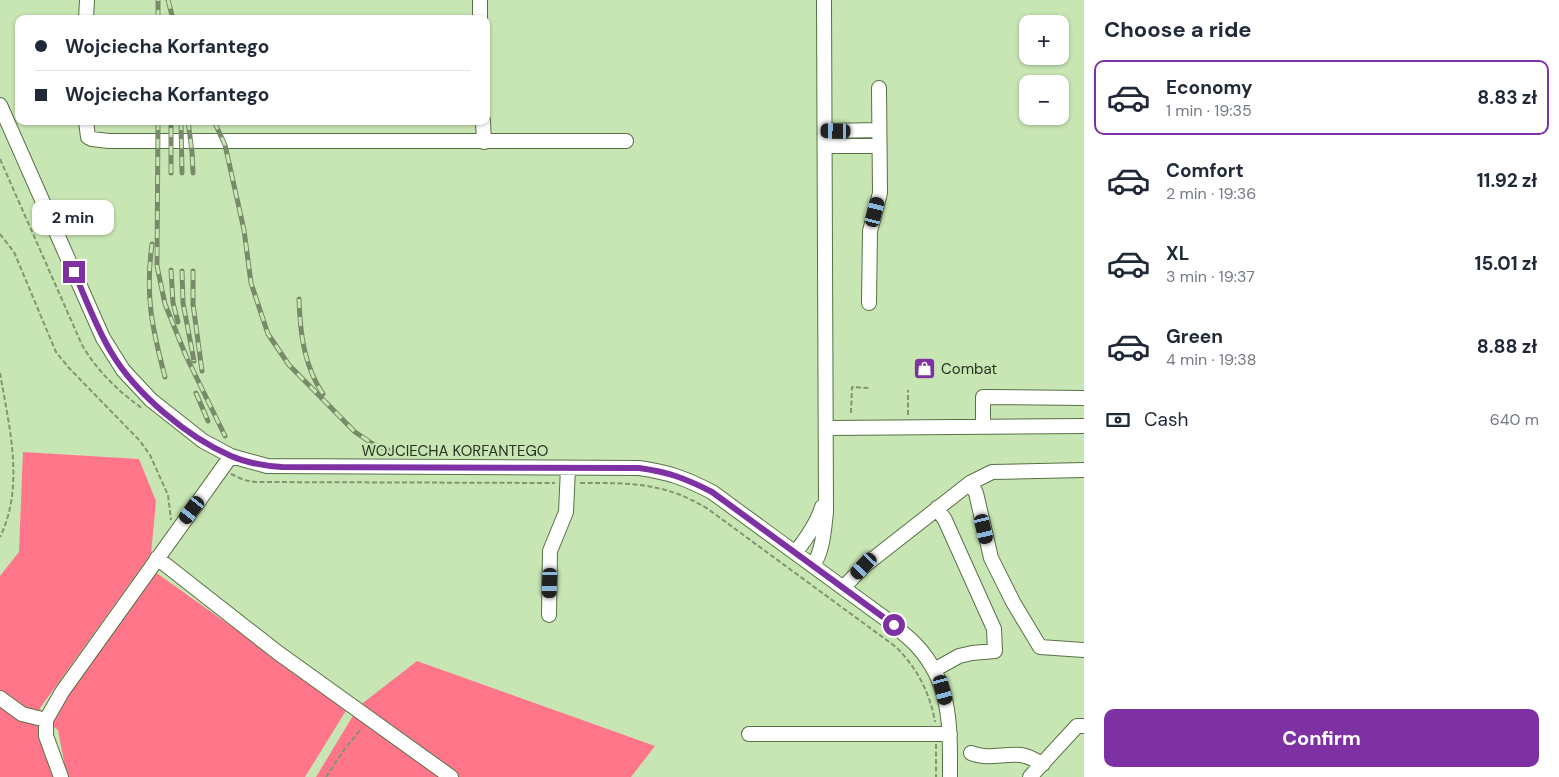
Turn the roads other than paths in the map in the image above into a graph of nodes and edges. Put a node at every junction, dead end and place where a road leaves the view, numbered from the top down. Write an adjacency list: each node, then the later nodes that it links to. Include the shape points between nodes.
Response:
1 (86, 0): 4 (street)
2 (480, 0): 5 (street)
3 (824, 0): 11 (street)
4 (86, 15)
5 (480, 15)
6 (879, 88): 10 (street)
7 (0, 105): 21 (street, WOJCIECHA KORFANTEGO, via 112,353 150,400 203,441)
8 (86, 125): 13 (street, via 88,137 110,141)
9 (483, 125): 13 (street)
10 (879, 130): 11 (street); 15 (street)
11 (825, 131): 14 (street)
12 (626, 141): 13 (street)
13 (484, 142)
14 (825, 146): 15 (street); 20 (street)
15 (879, 146): 16 (street, via 880,193 870,232)
16 (869, 303)
17 (1084, 398): 18 (street, via 983,397)
18 (983, 426): 19 (street); 20 (street)
19 (1084, 426)
20 (827, 428): 25 (street)
21 (231, 456): 22 (street, WOJCIECHA KORFANTEGO, via 282,467); 28 (street)
22 (568, 468): 27 (street, WOJCIECHA KORFANTEGO, via 639,468 686,479 712,492); 31 (street, via 566,512 550,551)
23 (1084, 470): 24 (street, via 992,472)
24 (970, 483): 26 (street); 32 (street, via 976,494 991,558 1040,647)
25 (826, 492): 27 (street, via 820,514); 29 (street, via 822,543)
26 (937, 508): 30 (street, via 864,566); 33 (street, via 994,629 995,651 959,656)
27 (795, 553): 29 (street, WOJCIECHA KORFANTEGO)
28 (157, 558): 35 (street, via 62,692); 42 (street, via 277,652)
29 (813, 566): 30 (street, WOJCIECHA KORFANTEGO)
30 (843, 588): 33 (street, WOJCIECHA KORFANTEGO, via 917,646)
31 (549, 615)
32 (1084, 650)
33 (934, 670): 38 (street, WOJCIECHA KORFANTEGO, via 947,704)
34 (0, 698): 35 (street, via 22,714)
35 (46, 720): 41 (street, via 46,736)
36 (1084, 726): 40 (street, via 1077,726)
37 (749, 734): 38 (street)
38 (950, 734): 39 (street, WOJCIECHA KORFANTEGO)
39 (950, 752): 40 (street, via 998,750 1024,755); 43 (street, WOJCIECHA KORFANTEGO)
40 (1043, 764): 44 (street)
41 (61, 777)
42 (451, 777)
43 (950, 777)
44 (1030, 777)

